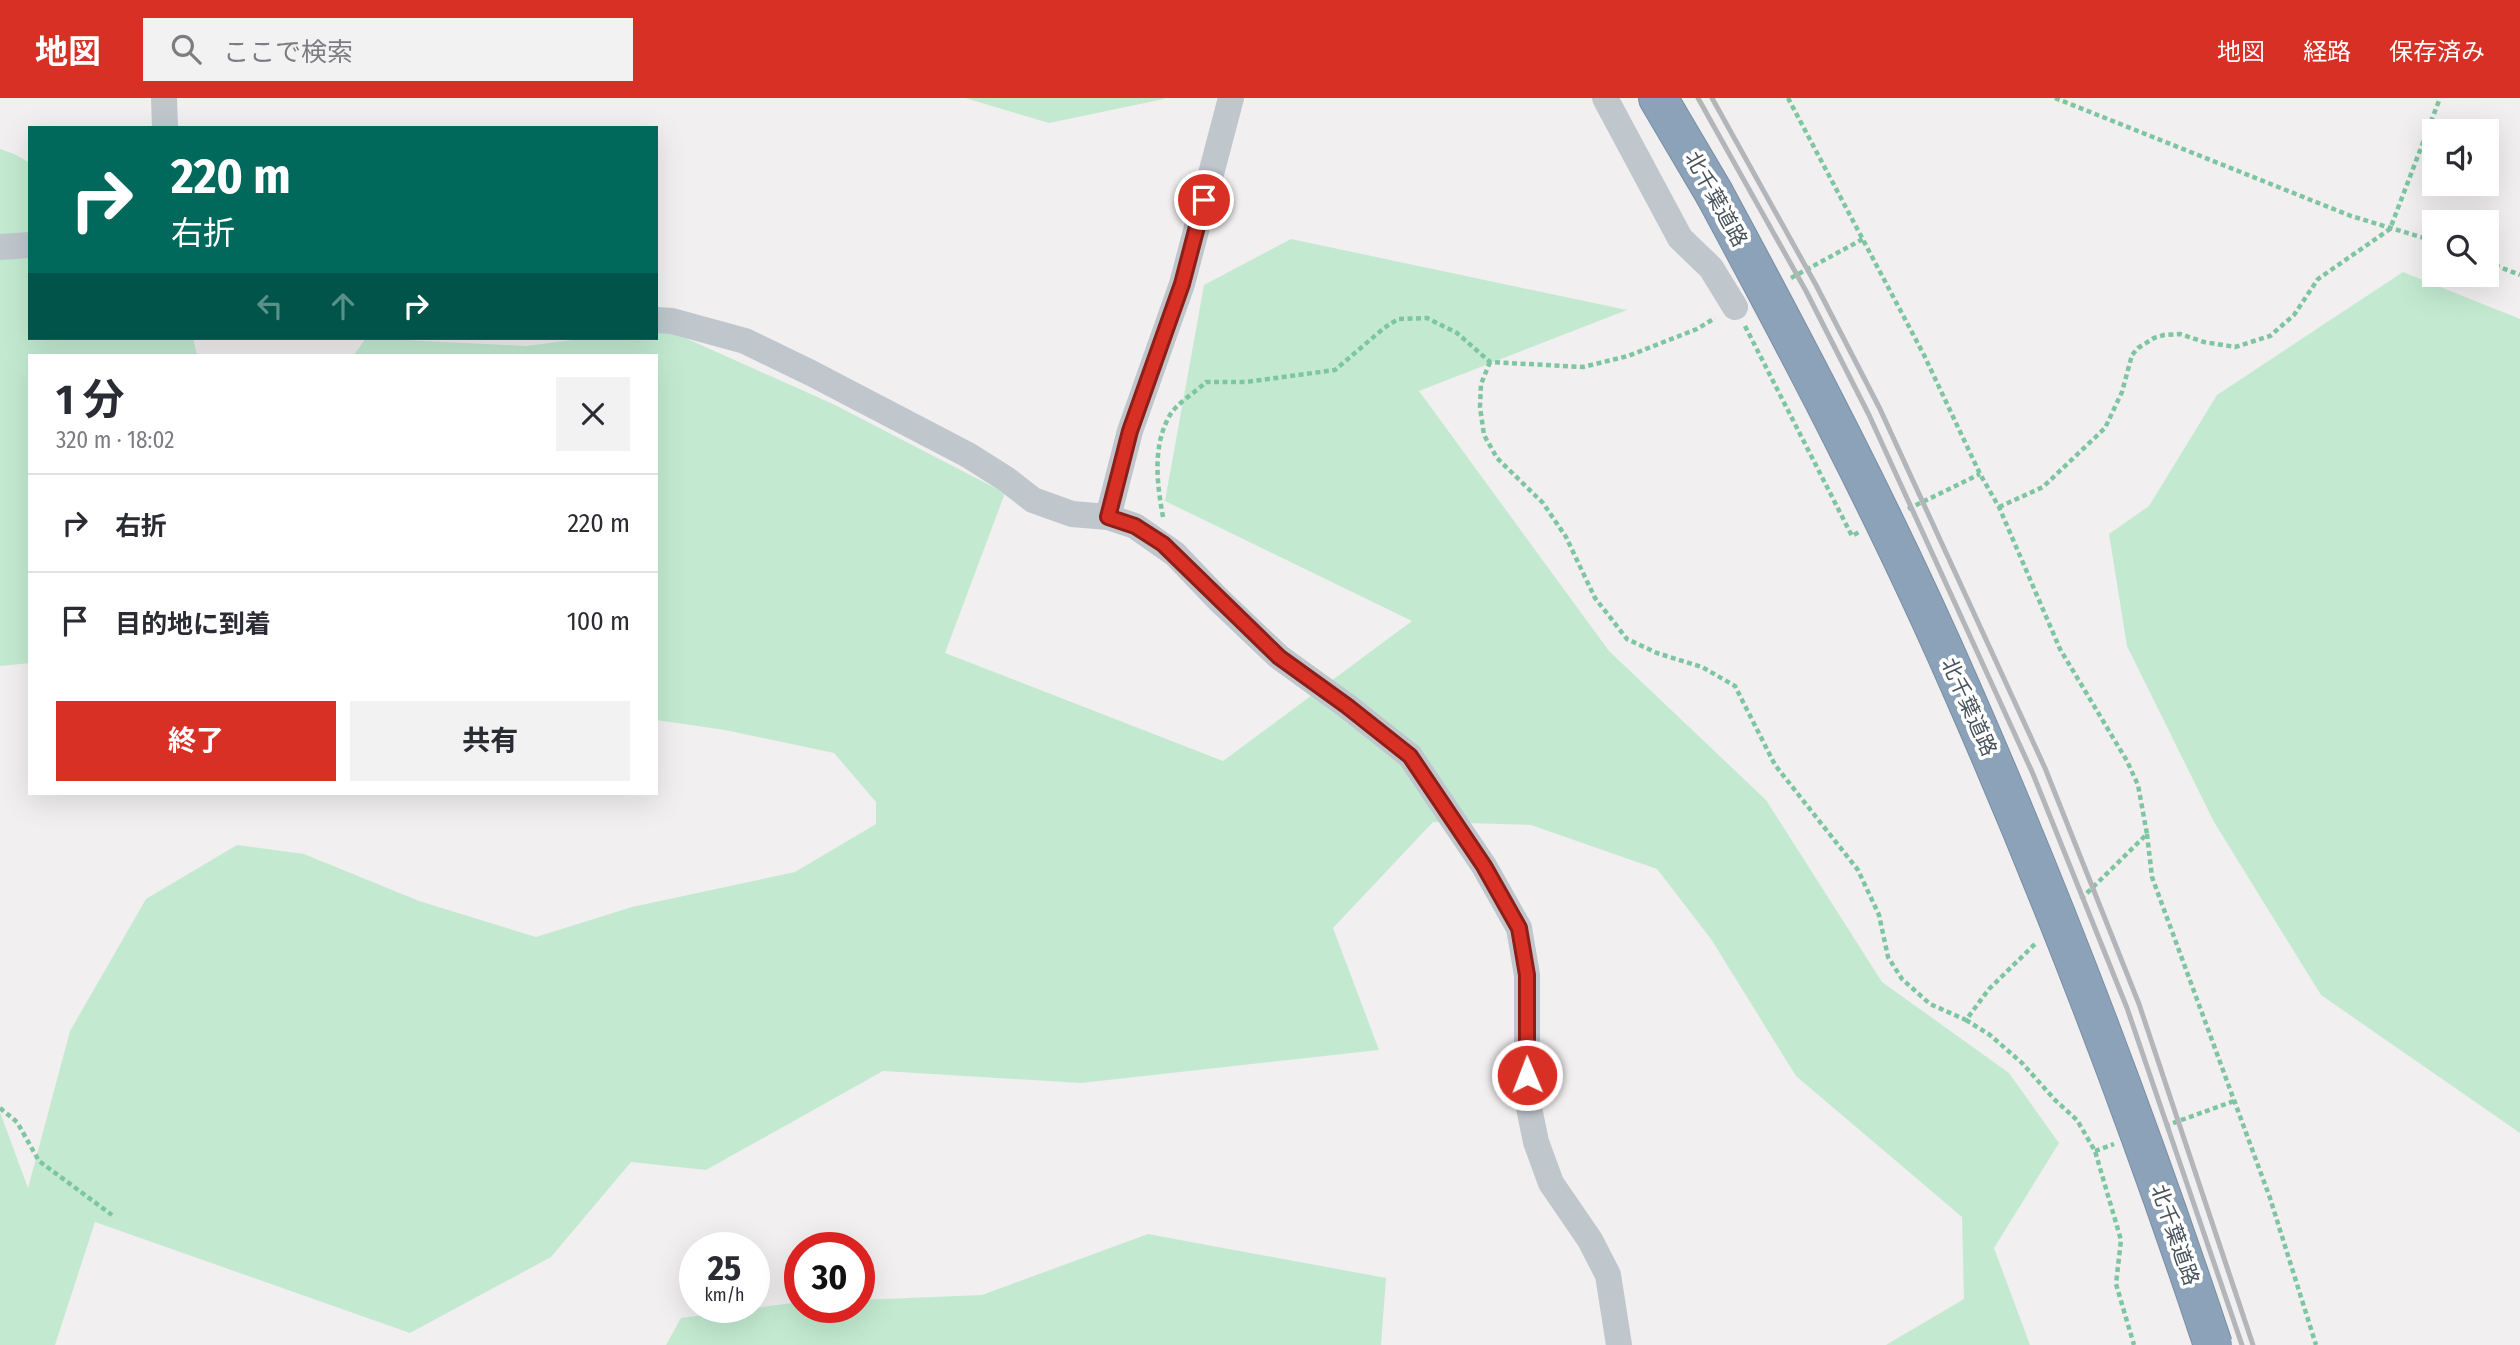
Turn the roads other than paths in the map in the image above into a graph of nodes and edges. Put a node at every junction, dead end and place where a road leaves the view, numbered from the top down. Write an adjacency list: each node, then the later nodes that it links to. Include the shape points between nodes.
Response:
1 (163, 98): 5 (street)
2 (1231, 98): 10 (street, via 1182,284 1130,431)
3 (1605, 98): 8 (street, via 1680,238 1712,268)
4 (1658, 98): 12 (highway, 北千葉道路, bridge, via 1804,359 1962,689 2103,1034)
5 (165, 126)
6 (28, 245): 7 (street)
7 (0, 247)
8 (1735, 307)
9 (658, 320): 10 (street, via 745,341 968,455 1032,500 1072,514)
10 (1108, 517): 11 (street, via 1135,526 1175,554 1279,657 1410,756 1484,866 1519,928 1527,975 1527,1098 1536,1142 1551,1183 1608,1275)
11 (1619, 1345)
12 (2213, 1345)

